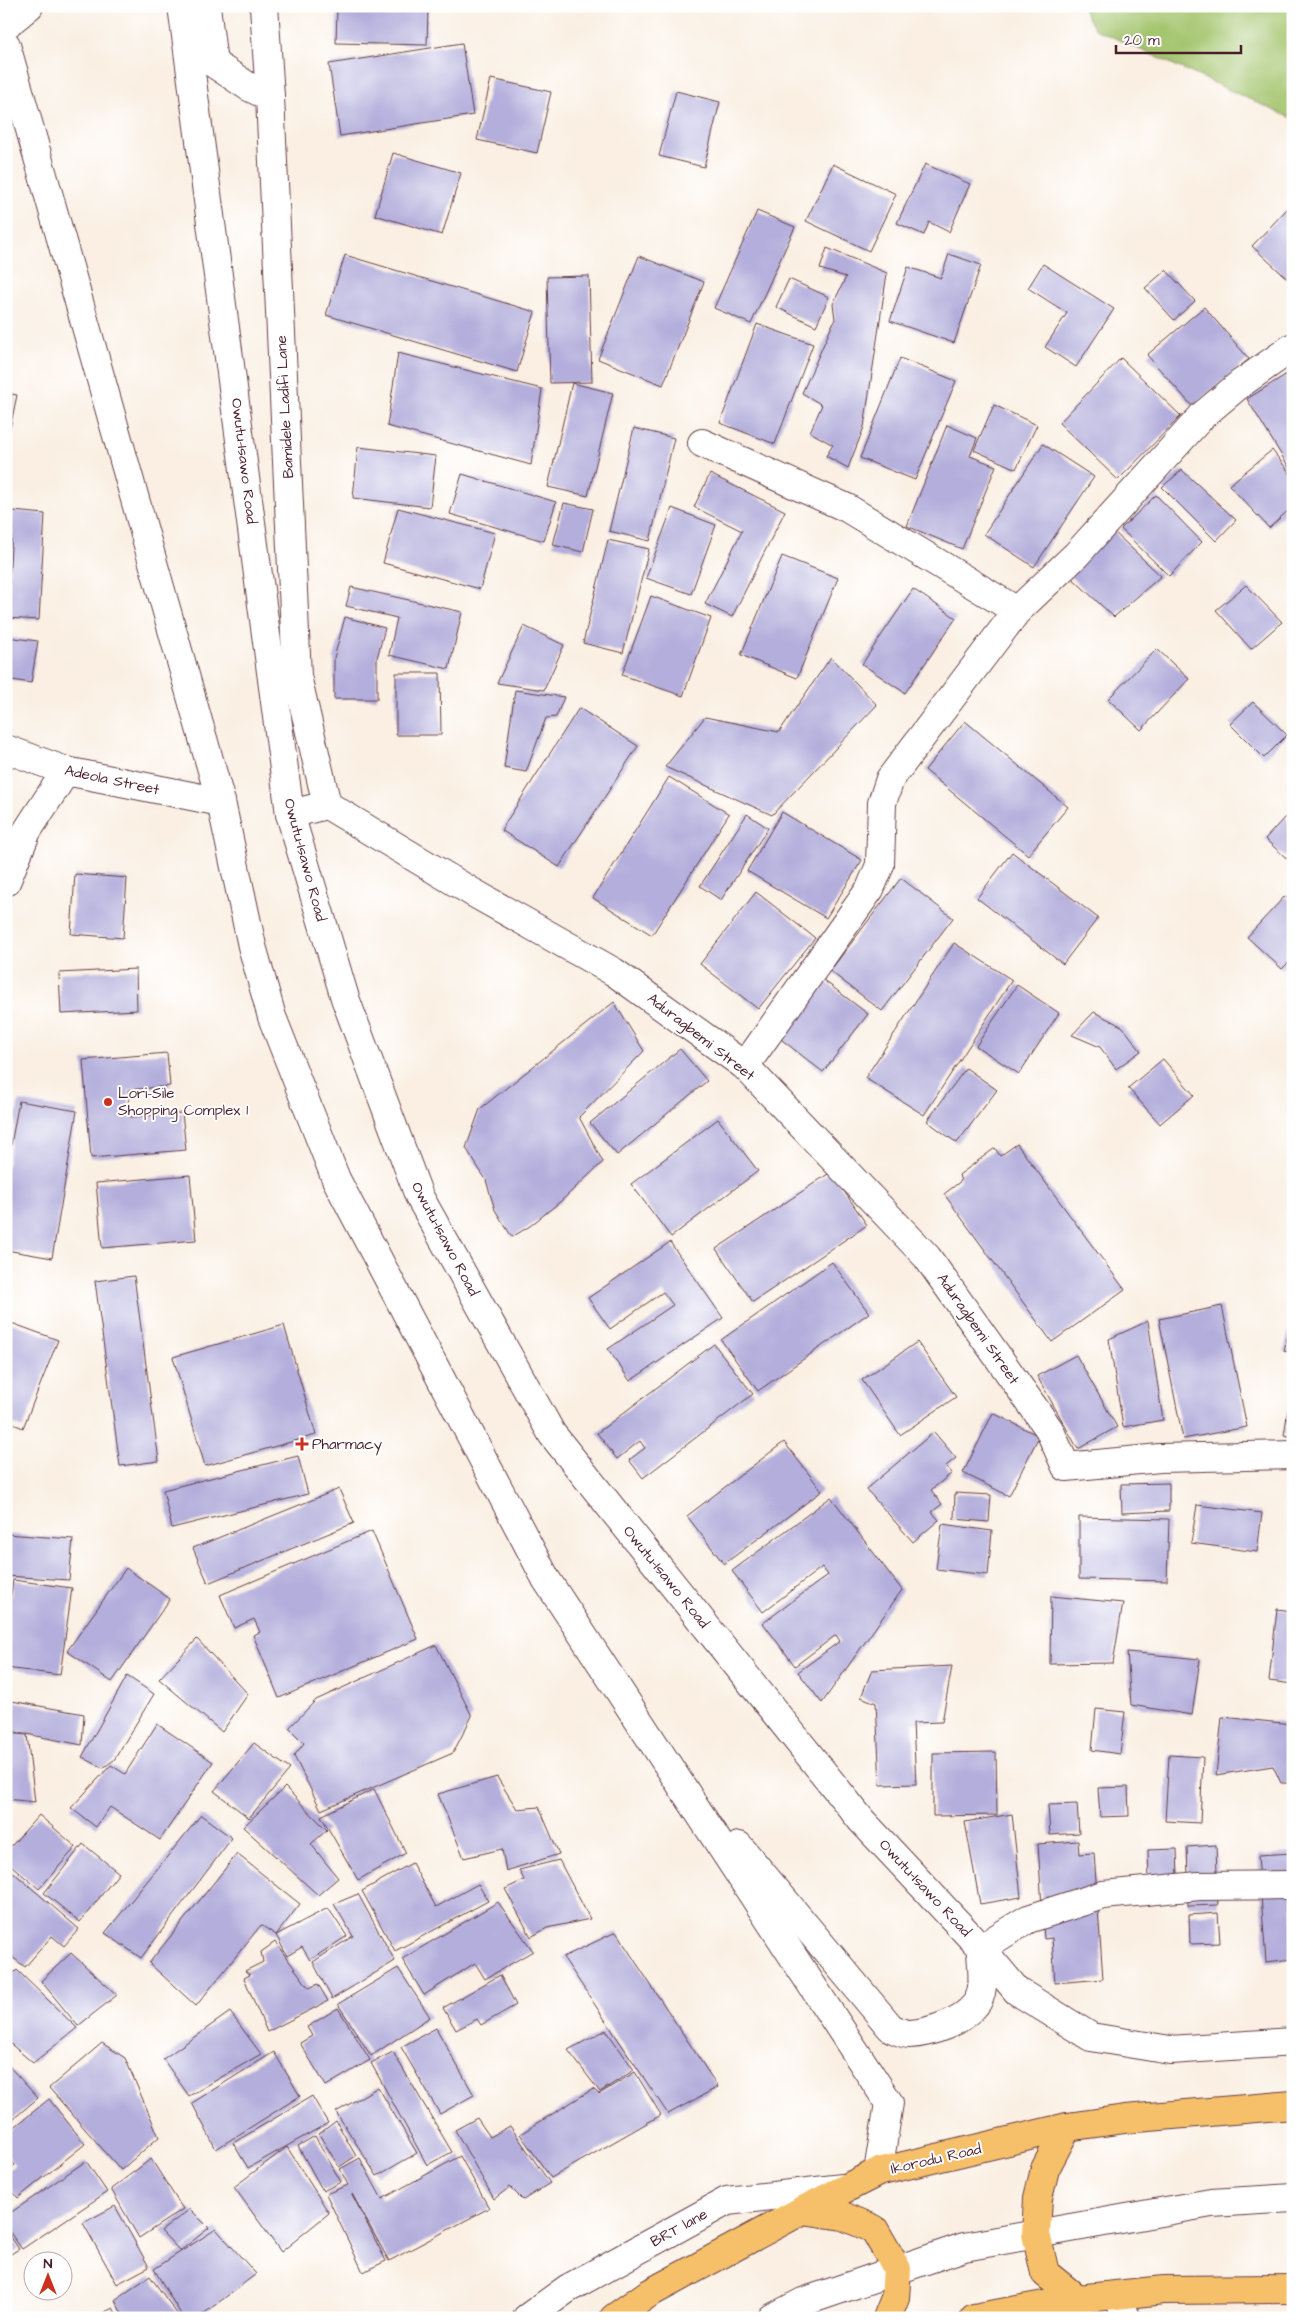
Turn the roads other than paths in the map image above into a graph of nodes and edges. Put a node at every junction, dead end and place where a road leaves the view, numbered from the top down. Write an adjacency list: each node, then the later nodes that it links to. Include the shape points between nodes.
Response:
1 (29, 6): 5 (street)
2 (182, 6): 15 (street, Owutu-Isawo Road)
3 (206, 6): 7 (street, via 213,63)
4 (264, 6): 7 (street, Bamidele Ladifi Lane)
5 (6, 25)
6 (6, 45): 13 (street)
7 (270, 97): 14 (street, Bamidele Ladifi Lane, via 297,676)
8 (1293, 347): 10 (street, via 1203,415 1076,555)
9 (702, 443): 10 (street, via 846,508)
10 (1017, 611): 17 (street, via 890,779 882,803 880,865 870,889)
11 (6, 749): 12 (street, Adeola Street)
12 (66, 771): 13 (street, Adeola Street); 16 (street, via 27,831)
13 (221, 802): 19 (street, via 252,946 272,1017 336,1179 546,1579)
14 (327, 805): 15 (street); 17 (street, Aduragbemi Street, via 614,972)
15 (290, 814): 21 (street, Owutu-Isawo Road, via 345,998 419,1196 552,1434 862,1821)
16 (6, 882)
17 (745, 1066): 18 (street, Aduragbemi Street, via 927,1257 1049,1429 1066,1467 1160,1458)
18 (1293, 1455)
19 (655, 1745): 21 (street, via 891,2028 907,2034 928,2031 951,2024 976,2005 982,1985); 25 (street, via 889,2103)
20 (1293, 1885): 21 (street, via 1199,1886 1103,1895 1028,1919)
21 (981, 1948): 22 (street, Owutu-Isawo Road, via 1017,1991 1091,2037 1170,2050)
22 (1293, 2042)
23 (1293, 2106): 24 (highway, Ikorodu Road, via 1125,2119)
24 (1067, 2128): 25 (highway, Ikorodu Road); 29 (highway, via 1046,2169 1038,2198)
25 (878, 2172): 26 (highway, Ikorodu Road)
26 (847, 2188): 28 (highway, Ikorodu Road); 34 (street, BRT lane, via 727,2201 567,2289)
27 (1293, 2198): 29 (street, via 1211,2203)
28 (803, 2210): 30 (highway, via 843,2216 874,2229); 35 (highway, Ikorodu Road, via 648,2294)
29 (1036, 2234): 30 (street, via 964,2247); 32 (highway, via 1046,2273)
30 (898, 2269): 36 (street, via 803,2302); 37 (highway, via 895,2298)
31 (1293, 2290): 33 (highway, via 1164,2290)
32 (1077, 2299): 33 (highway); 38 (highway)
33 (1122, 2306)
34 (527, 2318)
35 (614, 2318)
36 (772, 2318)
37 (887, 2318)
38 (974, 2318)

